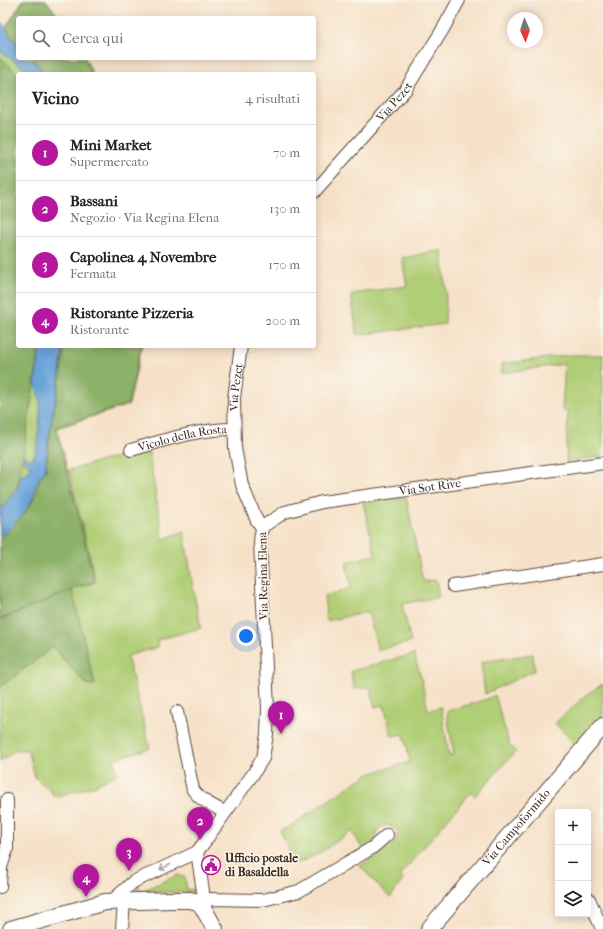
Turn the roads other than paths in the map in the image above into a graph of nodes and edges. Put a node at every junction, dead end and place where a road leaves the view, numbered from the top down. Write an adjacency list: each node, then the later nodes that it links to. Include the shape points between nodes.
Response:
1 (459, 0): 2 (street, Via Pezet, via 406,89)
2 (316, 190)
3 (241, 348): 4 (street, Via Pezet, via 234,398)
4 (234, 429): 5 (street, Vicolo della Rosta, via 197,432); 7 (street, Via Regina Elena, via 242,485)
5 (130, 450)
6 (603, 463): 7 (street, Via Sot Rive, via 322,502 285,512)
7 (262, 527): 13 (street, Via Regina Elena, via 260,542 268,685 267,734 263,758)
8 (603, 564): 9 (street)
9 (453, 586)
10 (176, 712): 13 (street, via 193,790 197,796)
11 (603, 726): 23 (main road, Via Campoformido)
12 (7, 800): 16 (street, via 7,849)
13 (225, 812): 15 (street, Via Regina Elena)
14 (387, 835): 19 (street, via 372,848 299,891 263,900 209,899)
15 (197, 852): 17 (street, one-way to 17, via 133,882); 19 (street, via 203,891)
16 (0, 887)
17 (118, 901): 19 (main road, via 190,900); 20 (main road); 21 (street)
18 (595, 904): 24 (street)
19 (202, 906): 22 (main road)
20 (12, 929)
21 (122, 929)
22 (215, 929)
23 (429, 929)
24 (602, 929)

